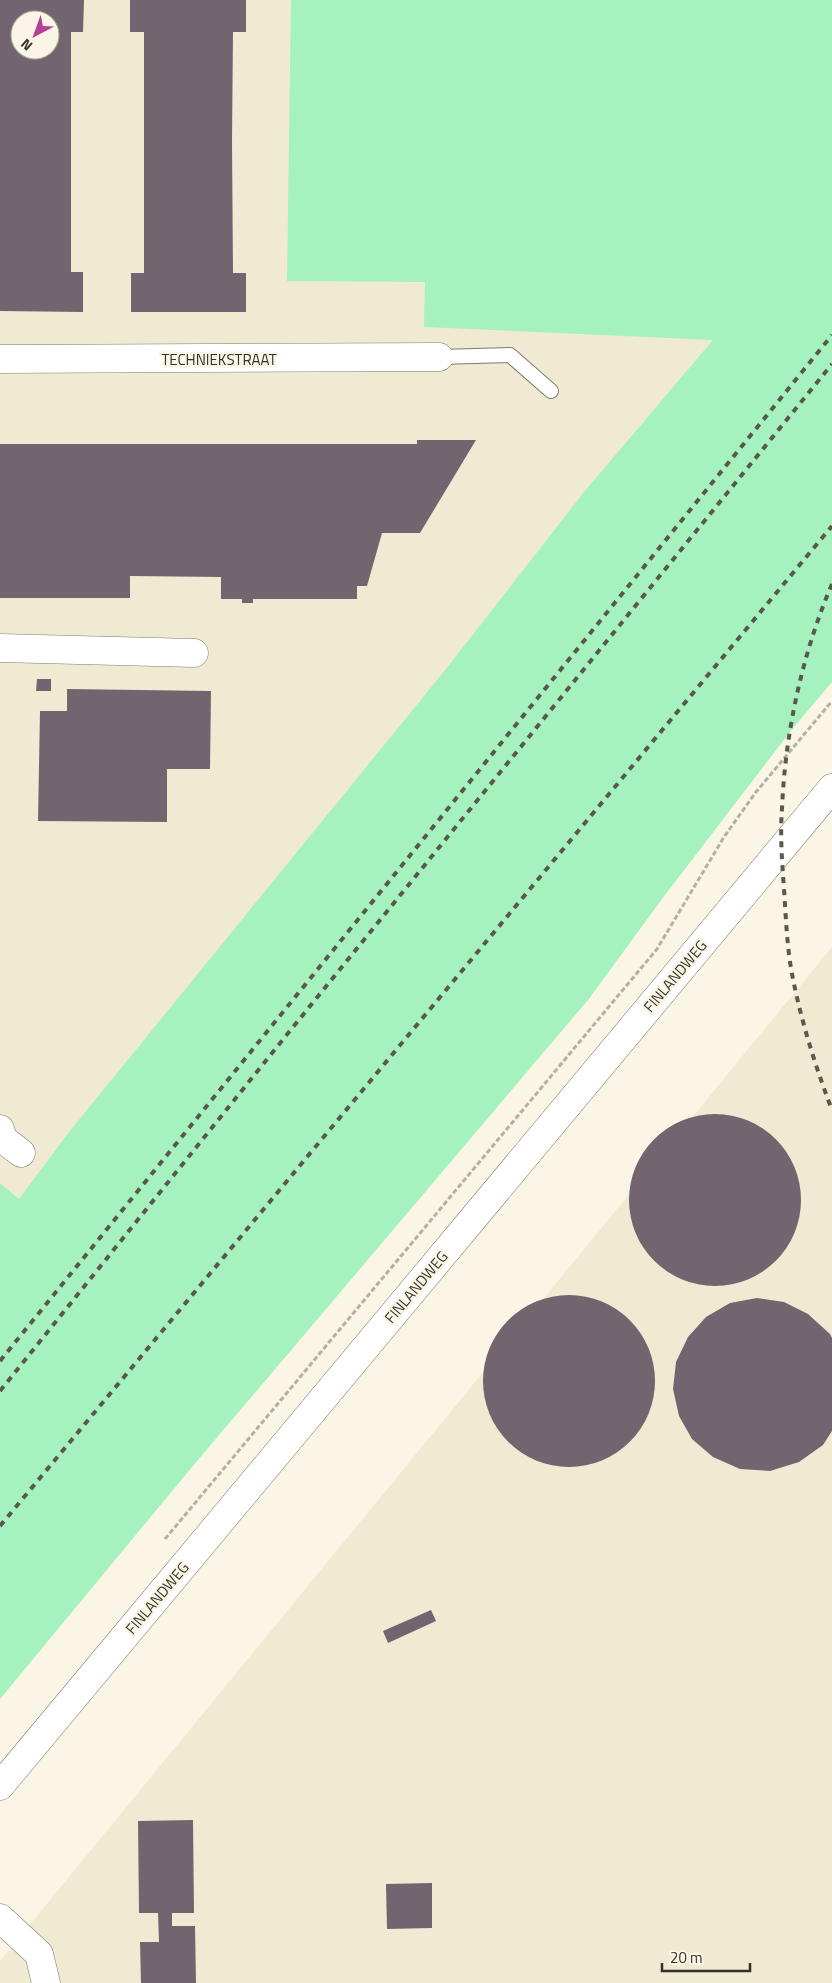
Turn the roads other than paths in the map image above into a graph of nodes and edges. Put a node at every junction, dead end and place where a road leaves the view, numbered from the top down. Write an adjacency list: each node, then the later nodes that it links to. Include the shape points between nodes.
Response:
1 (438, 357): 2 (street, TECHNIEKSTRAAT); 3 (lane, via 510,355)
2 (0, 359)
3 (551, 391)
4 (0, 648): 5 (street)
5 (194, 653)
6 (832, 788): 9 (street, FINLANDWEG)
7 (0, 1129): 8 (street, via 3,1139)
8 (21, 1153)
9 (0, 1786)
10 (0, 1918): 11 (street, via 39,1954)
11 (46, 1983)

